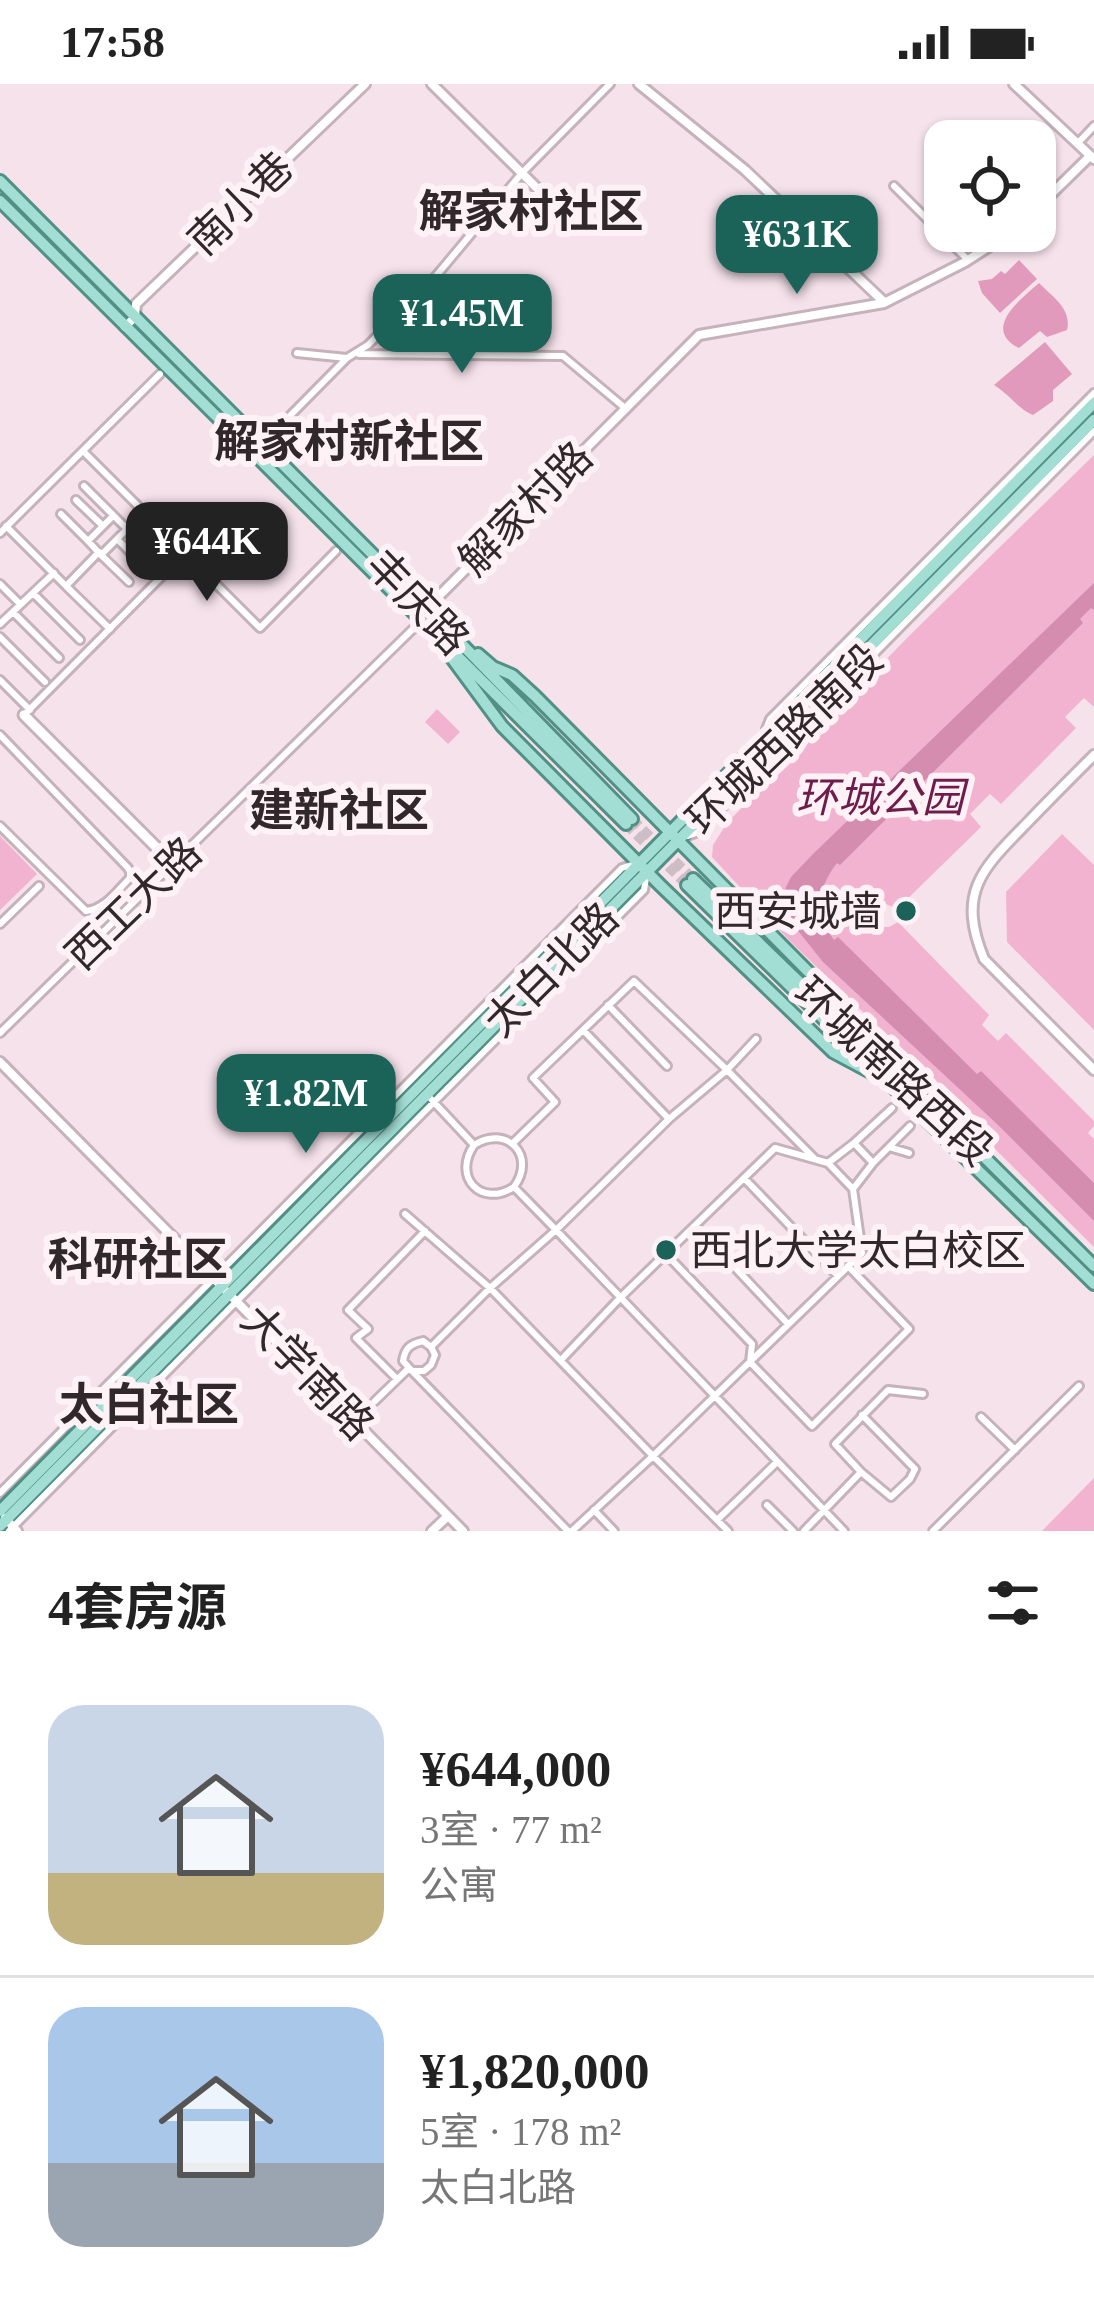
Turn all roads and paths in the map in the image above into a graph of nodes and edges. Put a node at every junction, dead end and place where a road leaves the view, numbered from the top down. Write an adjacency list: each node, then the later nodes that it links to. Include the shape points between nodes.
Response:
1 (365, 84): 18 (street, 南小巷, via 136,304)
2 (432, 84): 9 (street)
3 (610, 84): 9 (street)
4 (639, 84): 17 (street, via 745,170)
5 (1014, 84): 7 (street)
6 (1094, 126): 7 (street)
7 (1078, 144): 8 (street)
8 (1092, 157): 12 (street)
9 (521, 173): 14 (street); 21 (street, via 436,276)
10 (0, 182): 18 (main road, 丰庆路)
11 (894, 186): 16 (street)
12 (1056, 190)
13 (0, 202): 19 (main road, 丰庆路)
14 (568, 220)
15 (980, 252): 16 (street, 解家村路)
16 (968, 260): 17 (street, 解家村路)
17 (884, 303): 25 (street, 解家村路, via 699,335)
18 (135, 316): 19 (street, 南小巷); 29 (main road, 丰庆路)
19 (125, 327): 51 (main road, 丰庆路)
20 (296, 353): 21 (street)
21 (347, 358): 25 (street, via 563,356); 29 (street, via 270,436)
22 (160, 374): 28 (street)
23 (1094, 393): 63 (street, 环城西路南段, via 770,719)
24 (1094, 404): 63 (main road, 环城西路南段)
25 (625, 408): 51 (street, 解家村路)
26 (1094, 420): 61 (main road, 环城西路南段)
27 (1094, 431): 64 (street, 环城西路南段)
28 (83, 451): 35 (street); 41 (street)
29 (271, 452): 51 (main road, 丰庆路)
30 (84, 486): 33 (street)
31 (76, 500): 34 (street)
32 (61, 514): 38 (street)
33 (113, 516): 34 (street); 36 (street)
34 (103, 526): 38 (street)
35 (3, 529): 44 (street)
36 (127, 530): 37 (street); 43 (street)
37 (117, 539): 40 (street); 42 (street)
38 (88, 541): 40 (street)
39 (337, 550): 41 (street, via 260,628)
40 (100, 554): 45 (street); 47 (street)
41 (185, 554): 43 (street)
42 (145, 567)
43 (168, 571): 54 (street)
44 (54, 573): 47 (street); 48 (street)
45 (129, 582)
46 (0, 584): 49 (street)
47 (66, 586): 54 (street)
48 (33, 592): 49 (street); 56 (street)
49 (20, 604): 50 (street)
50 (13, 612): 52 (street); 57 (street)
51 (424, 619): 53 (main road, 丰庆路); 53 (main road, 丰庆路, via 629,821); 68 (street, 西工大路); 69 (main road, via 502,725)
52 (0, 624)
53 (443, 625): 67 (main road, via 512,674)
54 (110, 629): 60 (street)
55 (0, 637): 59 (street)
56 (80, 640)
57 (59, 658)
58 (0, 680): 60 (street)
59 (45, 682)
60 (27, 712): 68 (main road)
61 (796, 720): 64 (street); 67 (main road, 环城西路南段)
62 (0, 735): 66 (street, via 131,874 104,904 86,911)
63 (762, 740): 67 (main road, 环城西路南段)
64 (788, 742): 67 (street, 环城西路南段, via 698,832)
65 (1094, 755): 78 (street, via 989,861 971,909 984,959)
66 (0, 826)
67 (674, 835): 69 (main road, 环城西路南段); 81 (main road)
68 (173, 864): 74 (street, 西工大路)
69 (643, 868): 80 (main road, via 833,1052); 82 (main road, 太白北路); 107 (main road, 太白北路)
70 (39, 886): 71 (street)
71 (0, 924)
72 (608, 1005): 73 (street); 77 (street); 79 (street, via 634,981)
73 (583, 1030): 84 (street); 87 (street, via 533,1078 555,1102)
74 (0, 1033)
75 (756, 1039): 79 (street)
76 (0, 1062): 107 (street, 大学南路)
77 (668, 1066)
78 (1093, 1066)
79 (727, 1070): 84 (street); 91 (street)
80 (891, 1083): 81 (main road, 环城南路西段, via 690,882); 105 (main road, 环城南路西段)
81 (914, 1089): 103 (main road, 环城南路西段)
82 (430, 1099): 88 (street); 107 (main road, 太白北路)
83 (892, 1108): 86 (street)
84 (669, 1119): 99 (street)
85 (910, 1126): 89 (street)
86 (854, 1143): 92 (street); 93 (street)
87 (512, 1144): 88 (street, via 499,1137); 95 (street, via 523,1163)
88 (474, 1145): 95 (street, via 466,1164 473,1186 492,1195)
89 (889, 1147): 90 (street); 92 (street)
90 (909, 1153)
91 (814, 1159): 93 (street); 94 (street, via 775,1148)
92 (873, 1162): 96 (street)
93 (828, 1163): 96 (street)
94 (744, 1178): 98 (street); 104 (street)
95 (514, 1187): 99 (street)
96 (854, 1189): 102 (street, via 862,1253)
97 (405, 1214): 100 (street)
98 (696, 1226): 101 (street); 109 (street)
99 (556, 1230): 106 (street); 108 (street)
100 (425, 1231): 106 (street); 111 (street, via 348,1310 368,1329 356,1338)
101 (667, 1255): 108 (street); 114 (street, via 752,1344)
102 (848, 1266): 104 (street); 114 (street, via 909,1329 812,1426)
103 (1094, 1266)
104 (838, 1276): 109 (street)
105 (1094, 1287)
106 (490, 1288): 110 (street); 113 (street)
107 (226, 1289): 127 (street); 131 (street, 大学南路); 133 (main road, 太白北路)
108 (620, 1298): 113 (street); 119 (street)
109 (788, 1325): 114 (street)
110 (431, 1347): 115 (street, via 431,1365); 115 (street, via 422,1341 405,1352)
111 (370, 1352): 112 (street); 116 (street)
112 (362, 1360)
113 (560, 1361): 124 (street)
114 (751, 1361): 119 (street)
115 (411, 1370): 116 (street); 136 (street)
116 (397, 1379): 120 (street)
117 (1079, 1386): 123 (street)
118 (923, 1394): 121 (street, via 888,1390)
119 (715, 1396): 124 (street); 125 (street)
120 (375, 1401)
121 (862, 1415): 126 (street, via 836,1444); 126 (street, via 915,1469 892,1497)
122 (981, 1417): 123 (street)
123 (1015, 1450): 142 (street)
124 (652, 1456): 129 (street); 132 (street)
125 (777, 1462): 130 (street); 132 (street)
126 (861, 1472): 130 (street)
127 (0, 1493)
128 (767, 1505): 139 (street)
129 (594, 1510): 136 (street); 137 (street)
130 (825, 1511): 140 (street); 141 (street)
131 (448, 1516): 134 (street); 135 (street, 大学南路)
132 (717, 1520): 138 (street)
133 (6, 1522)
134 (432, 1531)
135 (463, 1531)
136 (570, 1531)
137 (614, 1531)
138 (728, 1531)
139 (793, 1531)
140 (804, 1531)
141 (844, 1531)
142 (933, 1531)

